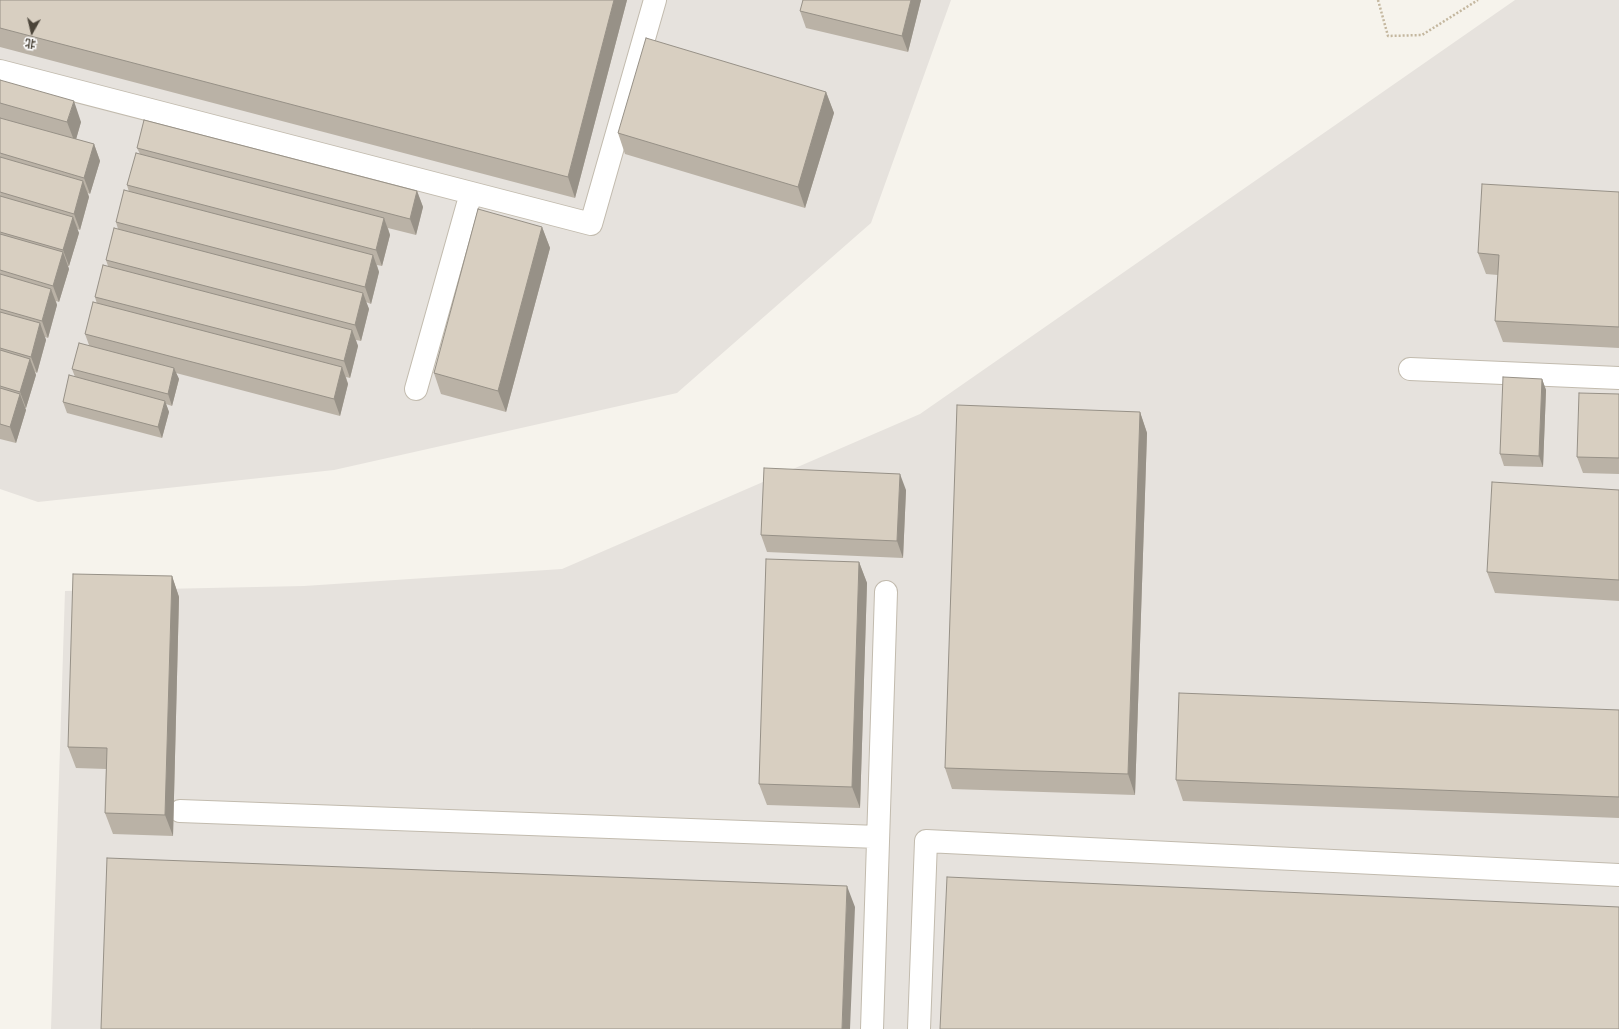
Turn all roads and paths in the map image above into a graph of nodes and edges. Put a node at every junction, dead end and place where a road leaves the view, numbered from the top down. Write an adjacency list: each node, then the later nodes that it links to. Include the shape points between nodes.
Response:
1 (655, 0): 5 (street, via 591,224)
2 (1378, 0): 3 (path, via 1388,36 1422,35)
3 (1478, 0)
4 (0, 72): 5 (street)
5 (471, 193): 8 (street)
6 (1410, 369): 7 (street)
7 (1619, 378)
8 (416, 389)
9 (886, 592): 11 (street)
10 (180, 811): 11 (street)
11 (878, 837): 13 (street)
12 (1619, 875): 14 (street, via 926,841)
13 (872, 1029)
14 (919, 1029)

